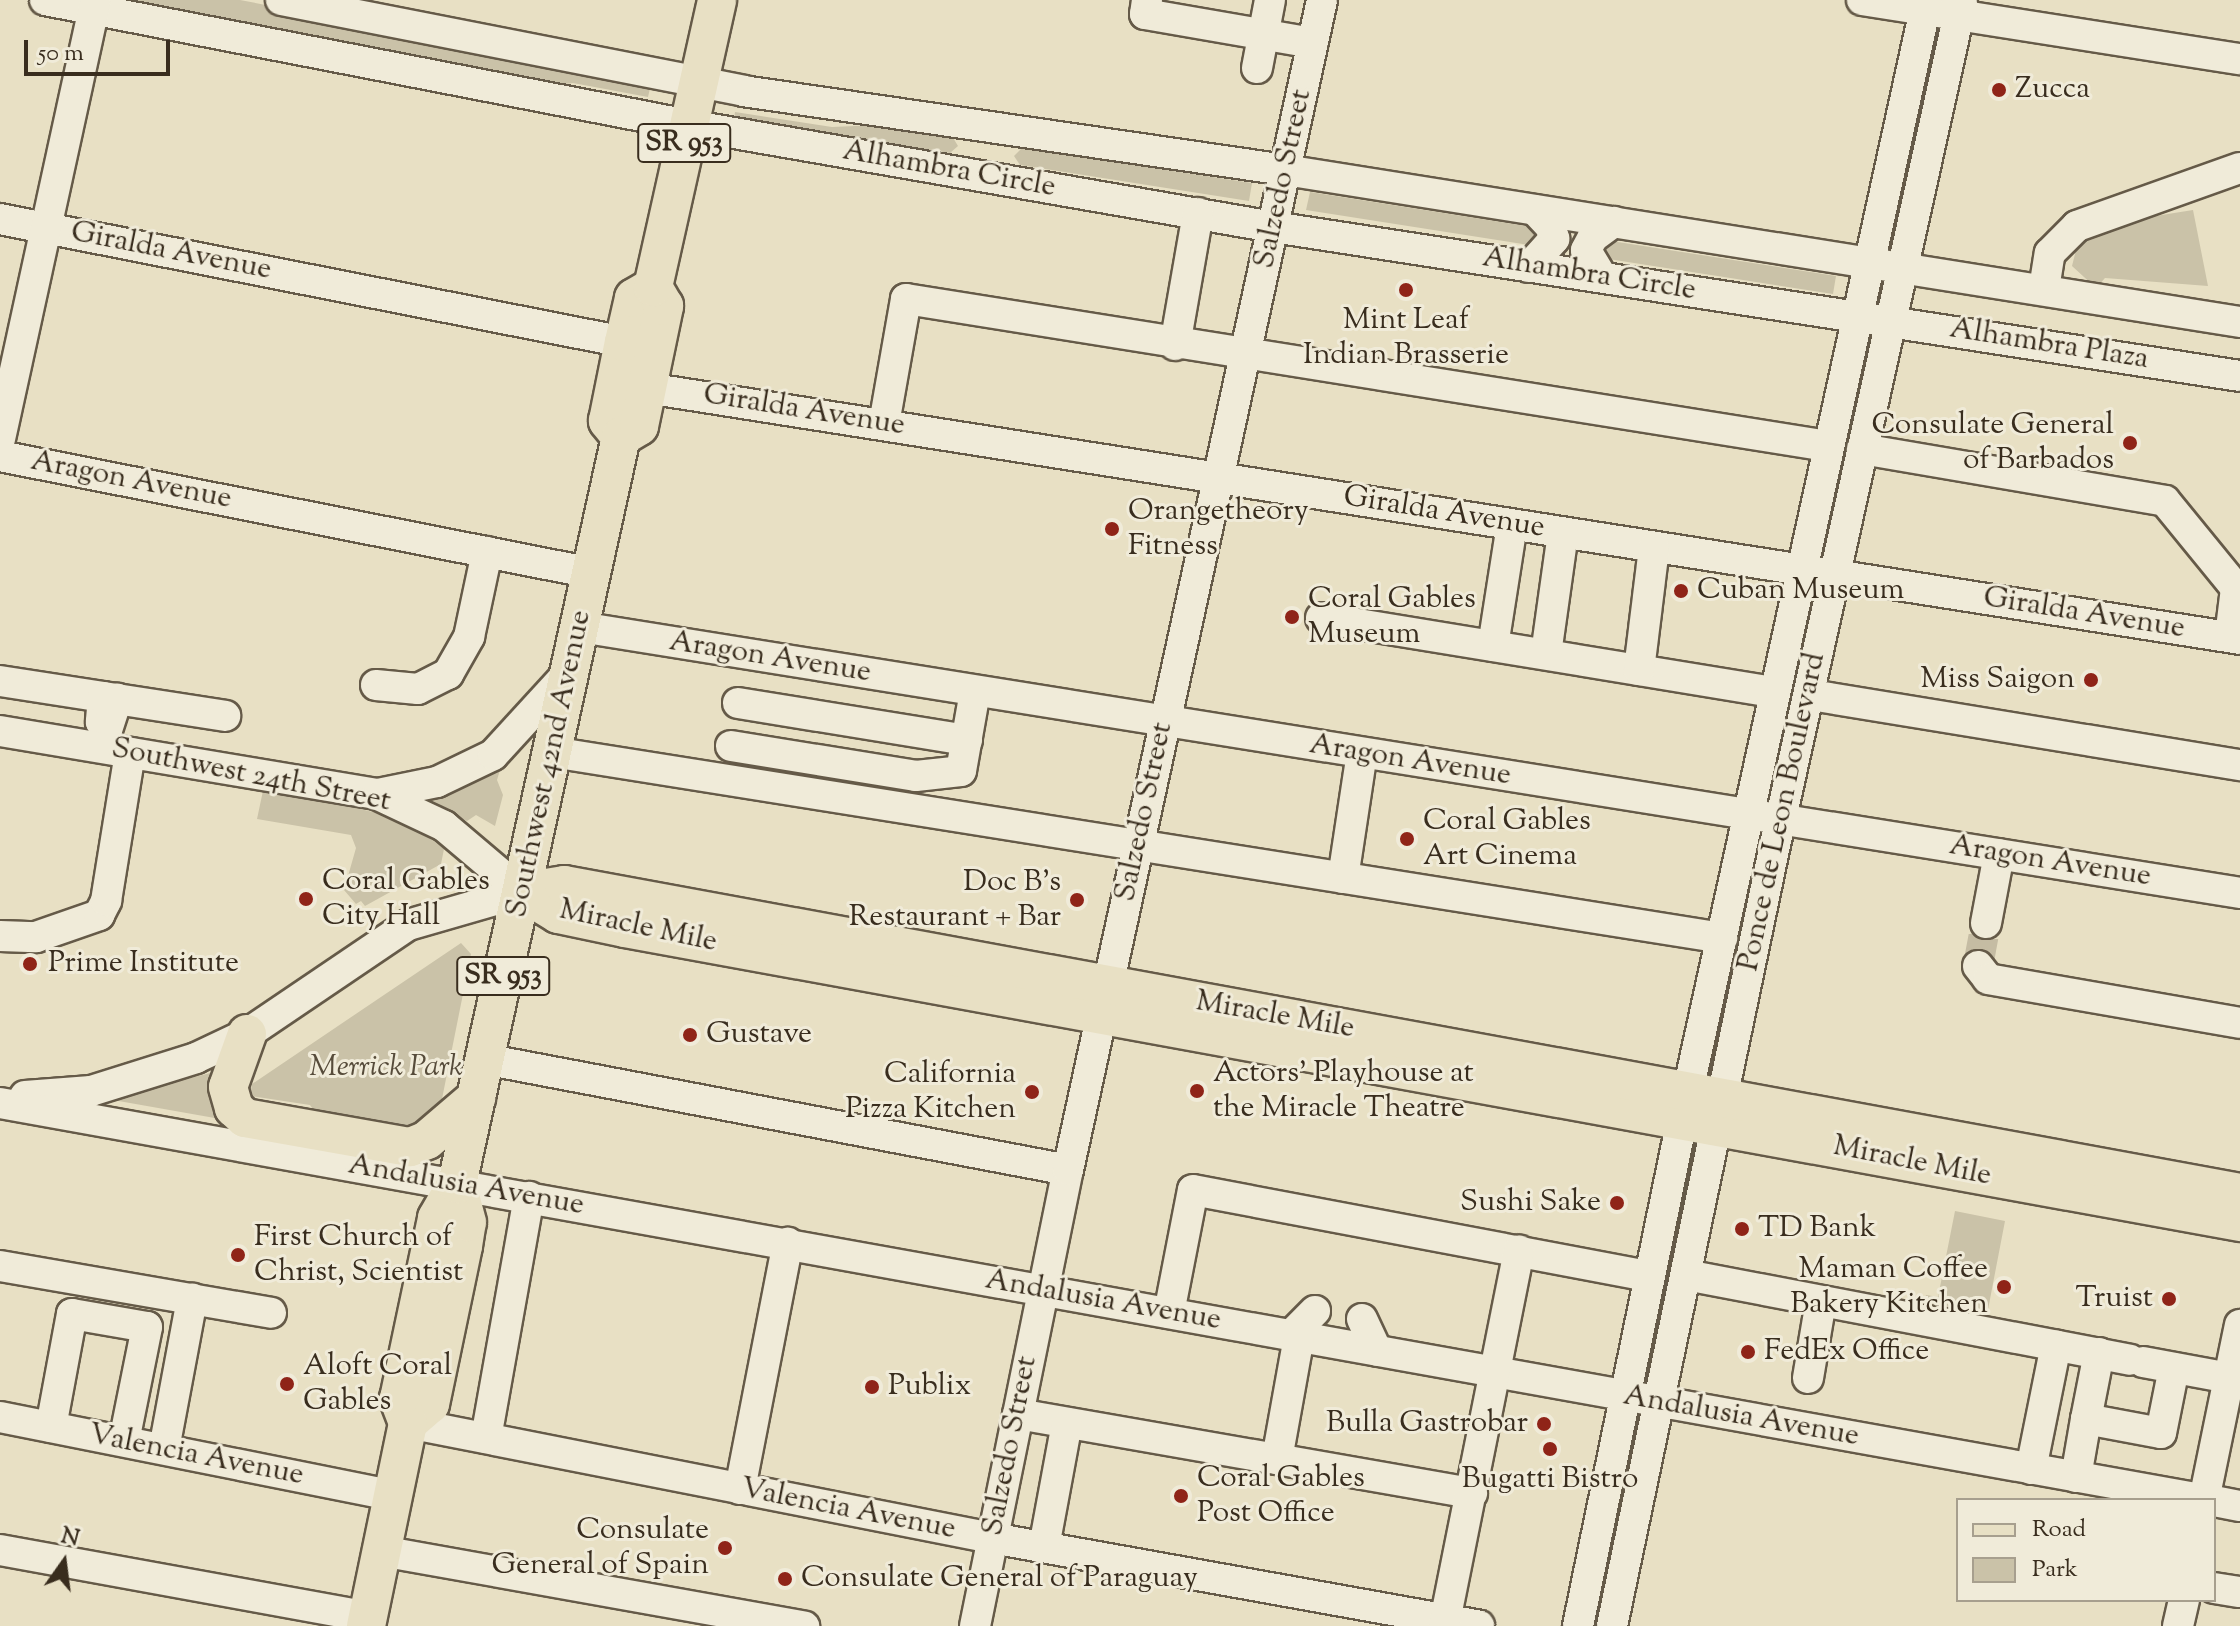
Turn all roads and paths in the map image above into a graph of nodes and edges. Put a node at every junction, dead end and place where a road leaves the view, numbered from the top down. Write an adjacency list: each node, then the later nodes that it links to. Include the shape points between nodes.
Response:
1 (45, 0): 8 (street, Alhambra Circle)
2 (281, 0): 15 (street, Alhambra Circle)
3 (717, 0): 15 (main road, Southwest 42nd Avenue / SR 953)
4 (1147, 0): 11 (street, via 1145,14)
5 (1270, 0): 11 (street)
6 (1322, 0): 12 (street, Salzedo Street)
7 (1862, 0): 9 (street)
8 (94, 5): 17 (street, Alhambra Circle); 28 (street)
9 (1926, 5): 10 (street); 29 (street, Ponce de Leon Boulevard)
10 (1960, 8): 13 (street, via 2162,34); 31 (street, Ponce de Leon Boulevard)
11 (1264, 34): 12 (street); 14 (street)
12 (1313, 43): 20 (street, Salzedo Street)
13 (2240, 59)
14 (1257, 68)
15 (697, 83): 16 (street, Alhambra Circle); 17 (main road, Southwest 42nd Avenue / SR 953)
16 (959, 122): 18 (street, Alhambra Circle); 21 (street, via 969,147)
17 (688, 125): 21 (street, Alhambra Circle); 34 (main road, Southwest 42nd Avenue / SR 953)
18 (1020, 131): 20 (street, Alhambra Circle); 22 (street, via 1003,154)
19 (2240, 168): 33 (street, via 2077,226 2050,253)
20 (1285, 170): 23 (street, Alhambra Circle); 27 (street, Salzedo Street)
21 (951, 171): 22 (street, Alhambra Circle)
22 (1018, 182): 24 (street, Alhambra Circle)
23 (1535, 210): 26 (street, Alhambra Circle); 30 (street, via 1551,227 1554,239)
24 (1198, 213): 27 (street, Alhambra Circle); 39 (street)
25 (0, 219): 28 (street, Giralda Avenue)
26 (1614, 222): 29 (street, Alhambra Circle); 32 (street, via 1593,237 1586,250)
27 (1273, 227): 30 (street, Alhambra Circle); 40 (street, Salzedo Street)
28 (46, 228): 38 (street, Giralda Avenue); 45 (street)
29 (1869, 261): 31 (street, Alhambra Plaza); 35 (street, Ponce de Leon Boulevard)
30 (1529, 267): 32 (street, Alhambra Circle)
31 (1902, 267): 33 (street, Alhambra Plaza); 36 (street, Ponce de Leon Boulevard)
32 (1602, 277): 35 (street, Alhambra Circle)
33 (2044, 289): 37 (street, Alhambra Plaza)
34 (643, 292): 38 (main road, Southwest 42nd Avenue / SR 953); 42 (main road, Southwest 42nd Avenue / SR 953, via 664,306)
35 (1858, 316): 36 (street, Alhambra Plaza); 46 (street, Ponce de Leon Boulevard)
36 (1890, 321): 41 (street, Alhambra Plaza); 47 (street, Ponce de Leon Boulevard)
37 (2240, 322)
38 (624, 342): 44 (main road, Southwest 42nd Avenue / SR 953, via 608,421)
39 (1175, 345): 40 (street); 43 (street, via 906,299)
40 (1246, 357): 46 (street); 49 (street, Salzedo Street)
41 (2240, 376)
42 (647, 388): 43 (street, Giralda Avenue); 44 (main road, Southwest 42nd Avenue / SR 953, via 639,426)
43 (884, 424): 49 (street, Giralda Avenue, via 934,419)
44 (621, 437): 55 (main road, Southwest 42nd Avenue / SR 953)
45 (0, 439)
46 (1828, 446): 54 (street, Ponce de Leon Boulevard)
47 (1862, 449): 56 (street, Ponce de Leon Boulevard); 59 (street, via 2165,501 2236,588)
48 (0, 456): 53 (street, Aragon Avenue)
49 (1218, 477): 50 (street, Giralda Avenue); 73 (street, Salzedo Street)
50 (1512, 525): 51 (street, Giralda Avenue); 60 (street)
51 (1563, 533): 52 (street, Giralda Avenue); 62 (street)
52 (1654, 547): 54 (street, Giralda Avenue); 63 (street)
53 (487, 552): 55 (street, Aragon Avenue); 66 (street, via 469,637 448,674 418,689)
54 (1800, 570): 56 (street, Giralda Avenue); 68 (street, Ponce de Leon Boulevard)
55 (592, 573): 58 (main road, Southwest 42nd Avenue / SR 953)
56 (1835, 575): 59 (street, Giralda Avenue); 69 (street, Ponce de Leon Boulevard)
57 (1321, 618): 60 (street)
58 (580, 627): 61 (street, Aragon Avenue); 64 (main road, Southwest 42nd Avenue / SR 953)
59 (2235, 638)
60 (1493, 646): 62 (street)
61 (746, 652): 67 (street, Aragon Avenue); 71 (street)
62 (1546, 654): 63 (street)
63 (1639, 670): 68 (street)
64 (570, 671): 78 (main road, Southwest 42nd Avenue / SR 953); 82 (street, via 493,755 437,782)
65 (0, 681): 70 (street)
66 (376, 685)
67 (975, 692): 73 (street, Aragon Avenue); 75 (street)
68 (1775, 692): 83 (street, Ponce de Leon Boulevard)
69 (1811, 695): 80 (street); 84 (street, Ponce de Leon Boulevard)
70 (110, 698): 72 (street); 76 (street, via 101,722)
71 (738, 703): 75 (street); 77 (street)
72 (225, 716)
73 (1164, 722): 79 (street, Aragon Avenue); 85 (street, Salzedo Street)
74 (0, 731): 76 (street, Southwest 24th Street)
75 (967, 740): 77 (street, via 961,771 916,776)
76 (114, 744): 82 (street, Southwest 24th Street); 91 (street, via 106,901 99,915 36,937)
77 (731, 746): 81 (street)
78 (552, 752): 81 (street); 88 (main road, Southwest 42nd Avenue / SR 953)
79 (1362, 753): 83 (street, Aragon Avenue); 87 (street)
80 (2240, 765)
81 (726, 778): 85 (street)
82 (376, 794): 88 (street, Southwest 24th Street, via 444,826)
83 (1750, 814): 84 (street, Aragon Avenue); 92 (street, Ponce de Leon Boulevard)
84 (1782, 819): 86 (street, Aragon Avenue); 101 (street, Ponce de Leon Boulevard)
85 (1138, 844): 87 (street); 94 (street, Salzedo Street)
86 (1999, 854): 89 (street, Aragon Avenue); 90 (street)
87 (1343, 878): 92 (street)
88 (522, 892): 94 (main road, Miracle Mile, via 558,914); 96 (street, via 408,925); 97 (main road, Southwest 42nd Avenue / SR 953)
89 (2240, 893)
90 (1986, 923)
91 (0, 936)
92 (1722, 938): 101 (street, Ponce de Leon Boulevard)
93 (1978, 966): 95 (street, via 1988,979)
94 (1104, 999): 101 (main road, Miracle Mile); 103 (street, Salzedo Street)
95 (2240, 1023)
96 (247, 1034): 98 (street, via 196,1058 91,1091); 99 (main road, via 228,1087 234,1108 245,1118 410,1147 427,1140)
97 (484, 1059): 99 (main road, Southwest 42nd Avenue / SR 953); 103 (street)
98 (0, 1096)
99 (476, 1098): 104 (main road, Southwest 42nd Avenue / SR 953)
100 (0, 1103): 104 (street, Andalusia Avenue)
101 (1702, 1109): 105 (main road, Miracle Mile); 107 (main road, Miracle Mile); 111 (street, Ponce de Leon Boulevard); 112 (street, Ponce de Leon Boulevard)
102 (993, 1171): 103 (street)
103 (1066, 1178): 113 (street, Salzedo Street)
104 (457, 1184): 106 (street, Andalusia Avenue); 133 (main road, Southwest 42nd Avenue / SR 953, via 437,1218 399,1399)
105 (2240, 1193)
106 (529, 1197): 108 (street, Andalusia Avenue); 137 (street)
107 (2240, 1222)
108 (788, 1243): 113 (street, Andalusia Avenue); 143 (street)
109 (1519, 1250): 112 (street); 118 (street, via 1193,1190); 126 (street)
110 (0, 1266): 114 (street)
111 (1686, 1275): 115 (street); 129 (street, Ponce de Leon Boulevard)
112 (1649, 1276): 128 (street, Ponce de Leon Boulevard)
113 (1043, 1289): 118 (street, Andalusia Avenue); 130 (street, Salzedo Street)
114 (192, 1299): 117 (street); 139 (street)
115 (1821, 1301): 122 (street); 136 (street, via 1814,1379)
116 (1315, 1311): 121 (street)
117 (271, 1313)
118 (1169, 1313): 121 (street, Andalusia Avenue)
119 (1362, 1319): 123 (street)
120 (2240, 1325): 127 (street)
121 (1295, 1336): 123 (street, Andalusia Avenue); 140 (street)
122 (2056, 1345): 124 (street); 141 (street)
123 (1377, 1351): 126 (street, Andalusia Avenue)
124 (2099, 1353): 125 (street); 132 (street)
125 (2174, 1368): 127 (street); 132 (street, via 2161,1433)
126 (1496, 1373): 128 (street, Andalusia Avenue); 144 (street)
127 (2234, 1379): 147 (street)
128 (1623, 1397): 129 (street, Andalusia Avenue); 161 (street, Ponce de Leon Boulevard)
129 (1657, 1402): 136 (street, Andalusia Avenue); 162 (street, Ponce de Leon Boulevard)
130 (1018, 1414): 134 (street); 150 (street, Salzedo Street)
131 (0, 1417): 135 (street, Valencia Avenue)
132 (2086, 1419): 142 (street)
133 (408, 1423): 137 (street, Valencia Avenue); 145 (main road, Southwest 42nd Avenue / SR 953)
134 (1067, 1423): 140 (street); 151 (street)
135 (51, 1427): 138 (street, Valencia Avenue); 138 (street, via 72,1314 147,1327)
136 (1797, 1427): 141 (street, Andalusia Avenue)
137 (486, 1438): 143 (street, Valencia Avenue)
138 (124, 1441): 139 (street, Valencia Avenue)
139 (164, 1449): 145 (street, Valencia Avenue)
140 (1277, 1459): 144 (street)
141 (2031, 1469): 142 (street, Andalusia Avenue)
142 (2076, 1477): 146 (street, Andalusia Avenue)
143 (740, 1489): 150 (street, Valencia Avenue, via 924,1538)
144 (1472, 1493): 157 (street)
145 (392, 1495): 153 (main road, Southwest 42nd Avenue / SR 953)
146 (2194, 1498)
147 (2205, 1498)
148 (2216, 1501): 149 (street)
149 (2240, 1506)
150 (992, 1538): 151 (street, Valencia Avenue); 159 (street, Salzedo Street)
151 (1044, 1547): 157 (street, Valencia Avenue)
152 (0, 1550): 156 (street)
153 (381, 1551): 156 (main road, Southwest 42nd Avenue / SR 953); 158 (street)
154 (2216, 1588): 155 (street)
155 (2240, 1592)
156 (367, 1621)
157 (1444, 1623): 160 (street, Valencia Avenue)
158 (804, 1626)
159 (975, 1626)
160 (1479, 1626)
161 (1578, 1626)
162 (1612, 1626)

